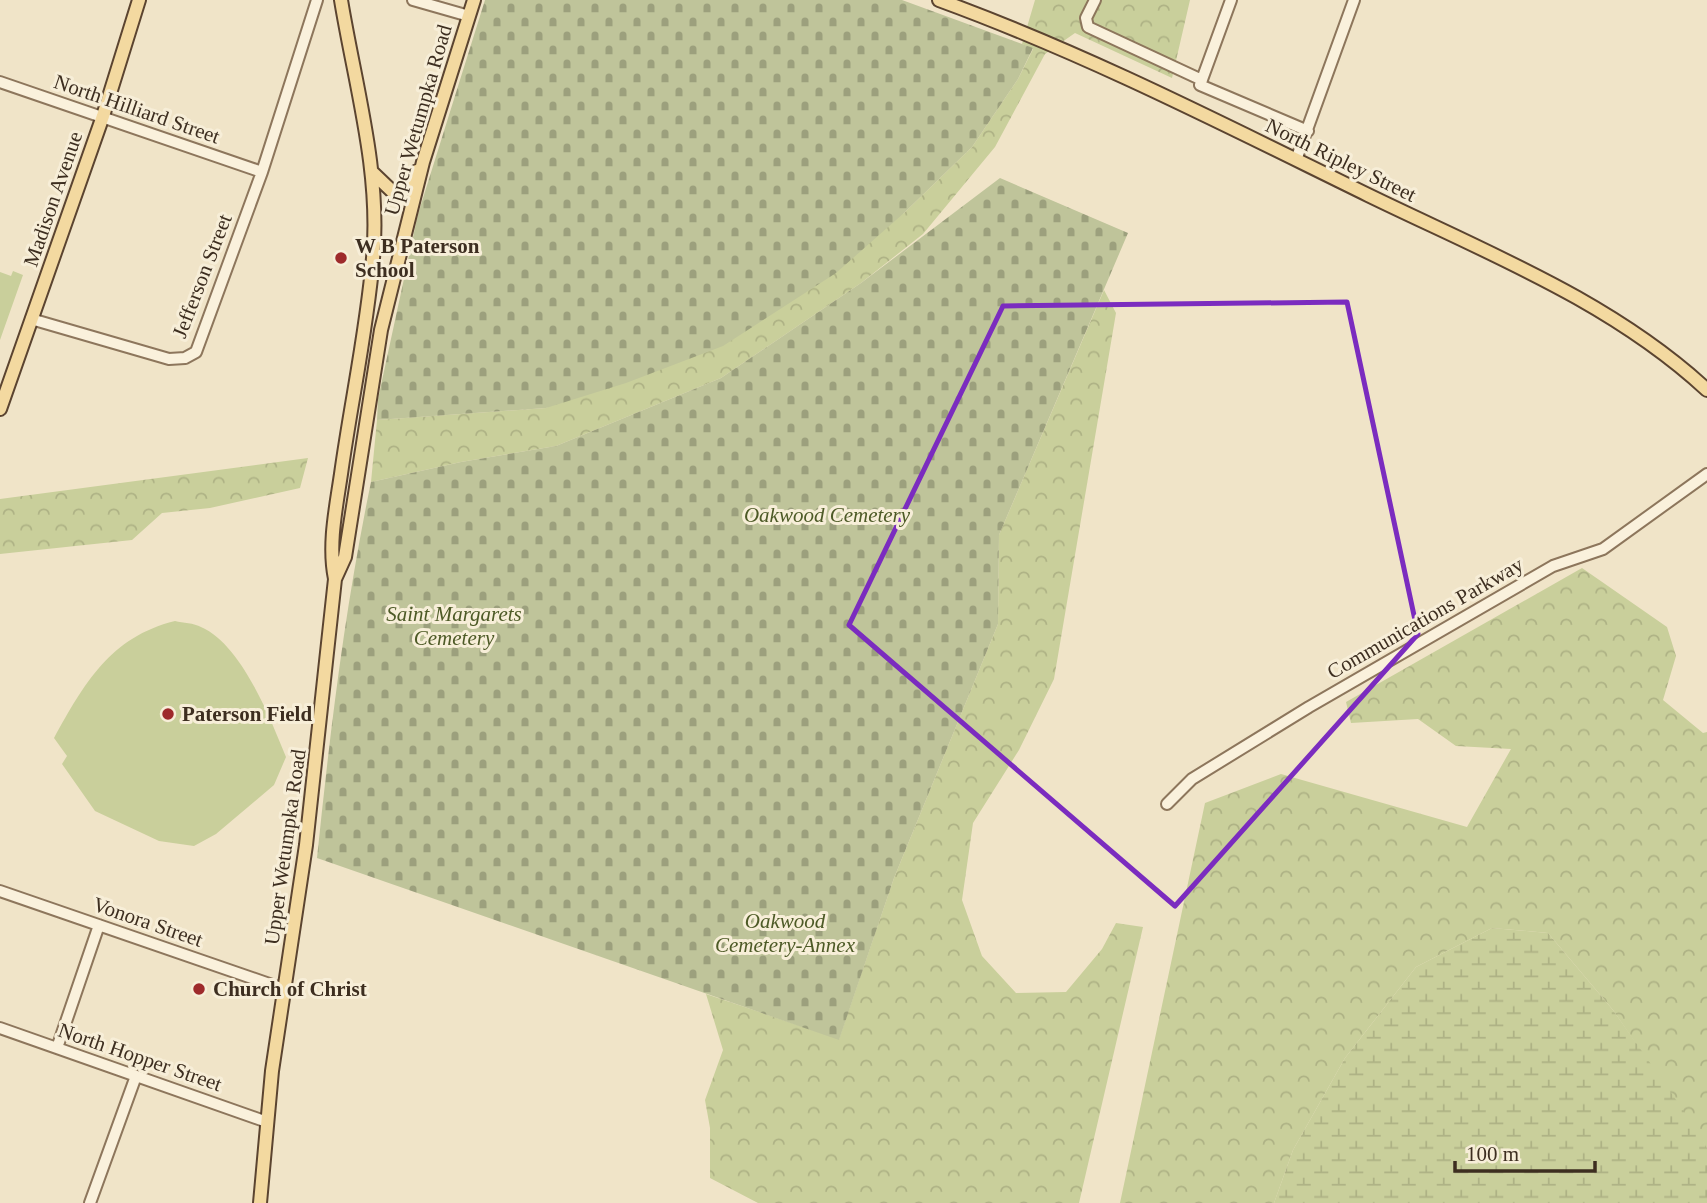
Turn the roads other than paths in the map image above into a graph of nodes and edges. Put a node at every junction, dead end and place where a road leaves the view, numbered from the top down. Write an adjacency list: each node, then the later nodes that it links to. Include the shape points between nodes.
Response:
1 (139, 0): 13 (main road, Madison Avenue)
2 (317, 0): 17 (street)
3 (341, 0): 18 (main road, Upper Wetumpka Road)
4 (413, 0): 10 (street)
5 (474, 0): 10 (main road, Upper Wetumpka Road)
6 (939, 0): 15 (main road, North Ripley Street, via 1083,57)
7 (1095, 0): 12 (street, via 1086,18 1091,29)
8 (1231, 0): 12 (street)
9 (1354, 0): 14 (street)
10 (468, 16): 16 (main road, Upper Wetumpka Road)
11 (0, 82): 13 (street, North Hilliard Street)
12 (1201, 83): 14 (street)
13 (103, 116): 17 (street, North Hilliard Street); 19 (main road, Madison Avenue)
14 (1308, 131): 15 (street)
15 (1296, 160): 22 (main road, North Ripley Street, via 1573,296 1654,347)
16 (423, 162): 18 (main road, via 402,193 388,190); 21 (main road, Upper Wetumpka Road)
17 (262, 172): 19 (street, Jefferson Street, via 200,343 191,356 169,359)
18 (372, 172): 20 (main road, Upper Wetumpka Road, via 373,257)
19 (31, 319): 23 (main road, Madison Avenue)
20 (357, 372): 21 (main road); 25 (main road, Upper Wetumpka Road, via 331,561)
21 (373, 374): 25 (main road, Upper Wetumpka Road, via 345,557)
22 (1707, 390)
23 (0, 409)
24 (1707, 474): 26 (street, Communications Parkway, via 1603,549 1553,566 1309,707 1192,779)
25 (335, 579): 29 (main road, Upper Wetumpka Road, via 312,798)
26 (1167, 804)
27 (0, 891): 28 (street, Vonora Street)
28 (99, 925): 29 (street, Vonora Street); 31 (street)
29 (284, 989): 33 (main road, Upper Wetumpka Road)
30 (0, 1028): 31 (street, North Hopper Street)
31 (57, 1048): 32 (street, North Hopper Street)
32 (136, 1076): 33 (street, North Hopper Street); 34 (street)
33 (267, 1122): 35 (main road, Upper Wetumpka Road)
34 (90, 1203)
35 (260, 1203)

